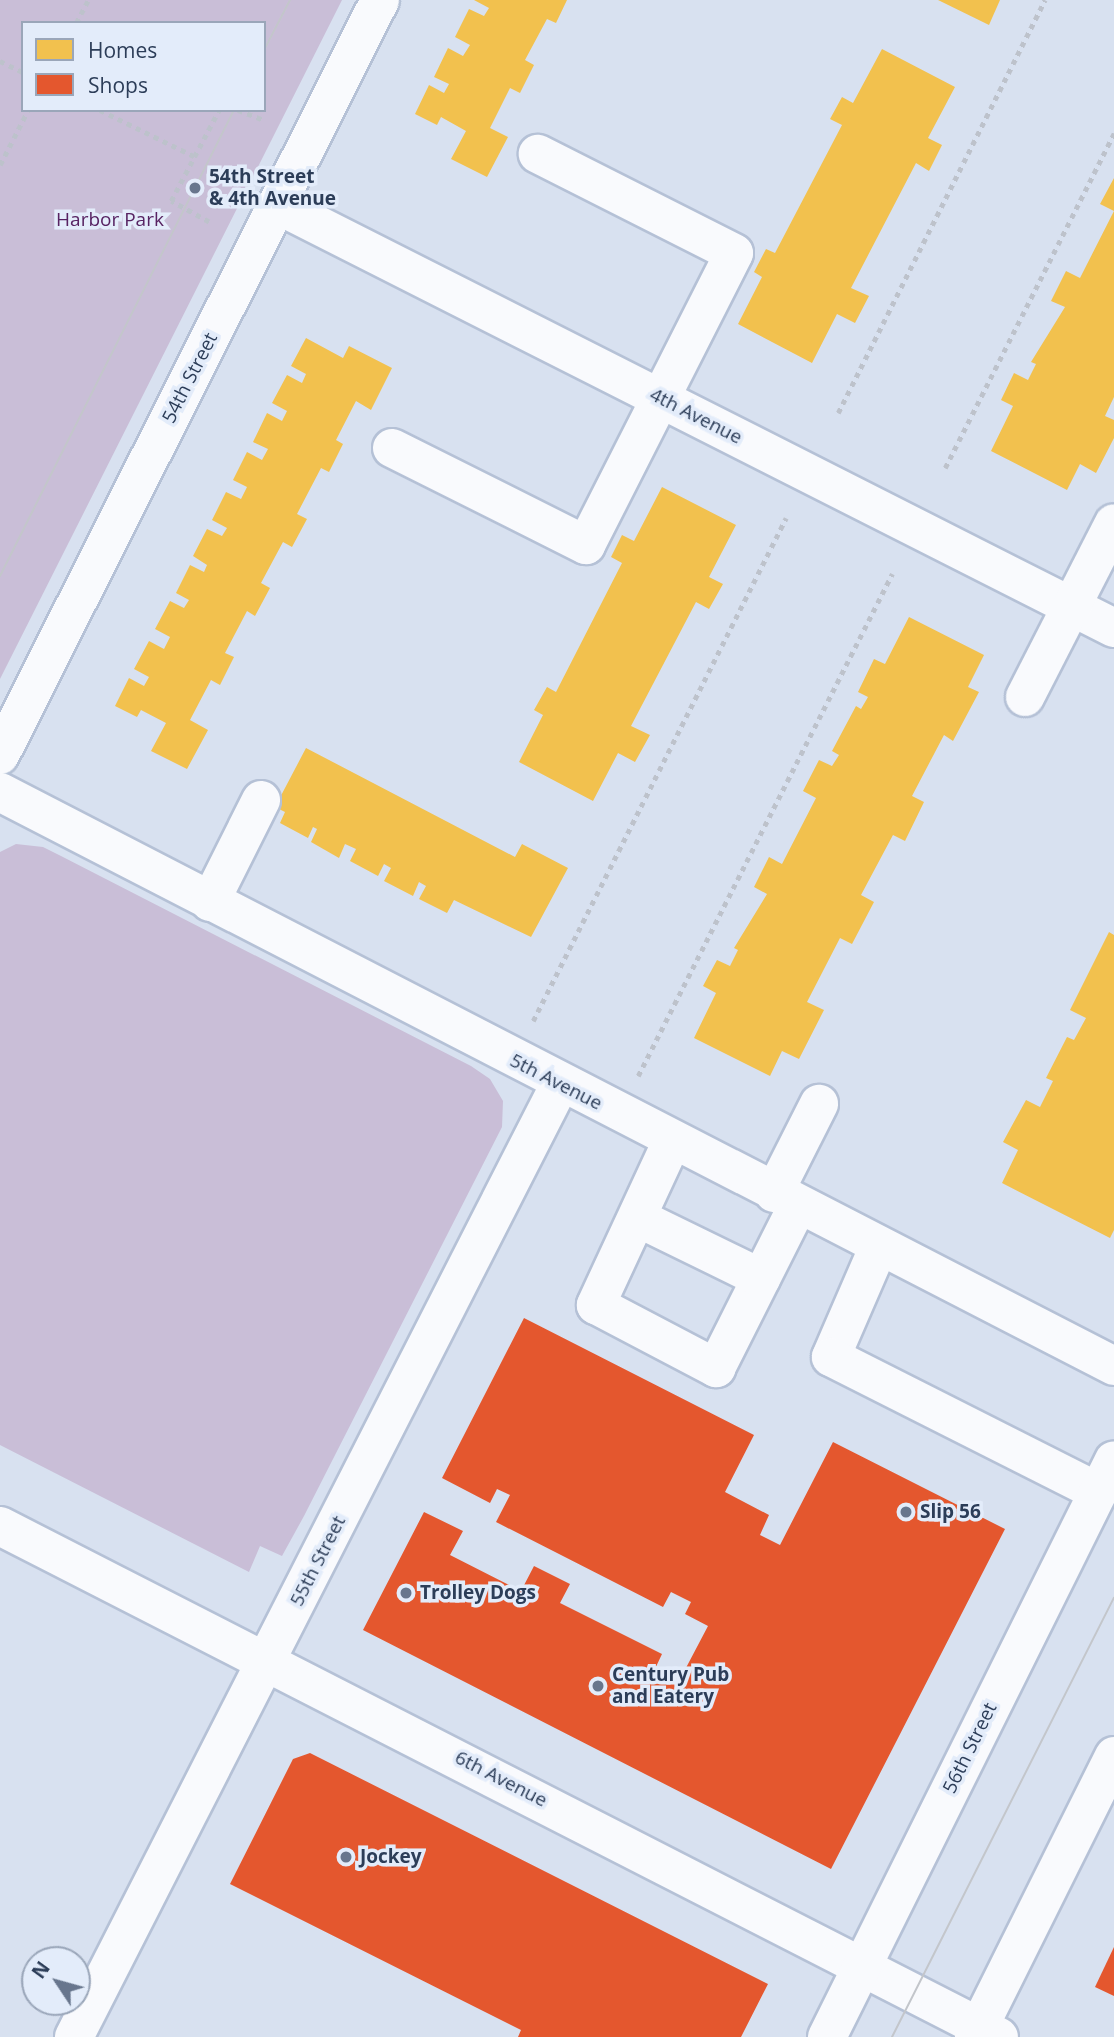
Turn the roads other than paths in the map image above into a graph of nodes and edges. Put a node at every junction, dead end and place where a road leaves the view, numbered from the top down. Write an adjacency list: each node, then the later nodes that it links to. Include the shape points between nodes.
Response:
1 (380, 0): 3 (street, 54th Street)
2 (538, 154): 4 (street, via 734,253)
3 (278, 205): 4 (street, 4th Avenue); 10 (street, 54th Street)
4 (660, 398): 5 (street, via 586,545); 7 (street, 4th Avenue)
5 (392, 447)
6 (1114, 523): 7 (street)
7 (1071, 607): 8 (street, 4th Avenue); 9 (street)
8 (1114, 628)
9 (1025, 697)
10 (0, 755)
11 (0, 792): 13 (street, 5th Avenue)
12 (261, 800): 13 (street)
13 (210, 901): 14 (street, 5th Avenue)
14 (560, 1084): 16 (street, 5th Avenue); 24 (street, 55th Street)
15 (819, 1104): 17 (street)
16 (672, 1141): 17 (street, 5th Avenue); 18 (street)
17 (786, 1199): 19 (street, 5th Avenue); 20 (street)
18 (638, 1218): 20 (street); 20 (street, via 596,1305 716,1368)
19 (879, 1246): 21 (street, 5th Avenue); 22 (street, via 831,1357)
20 (761, 1278)
21 (1114, 1366)
22 (1106, 1476): 26 (street, 56th Street)
23 (0, 1526): 24 (street, 6th Avenue)
24 (267, 1660): 26 (street, 6th Avenue); 28 (street, 55th Street)
25 (1114, 1756): 27 (street)
26 (863, 1965): 27 (street, 6th Avenue); 29 (street, 56th Street)
27 (984, 2034)
28 (74, 2037)
29 (827, 2037)

